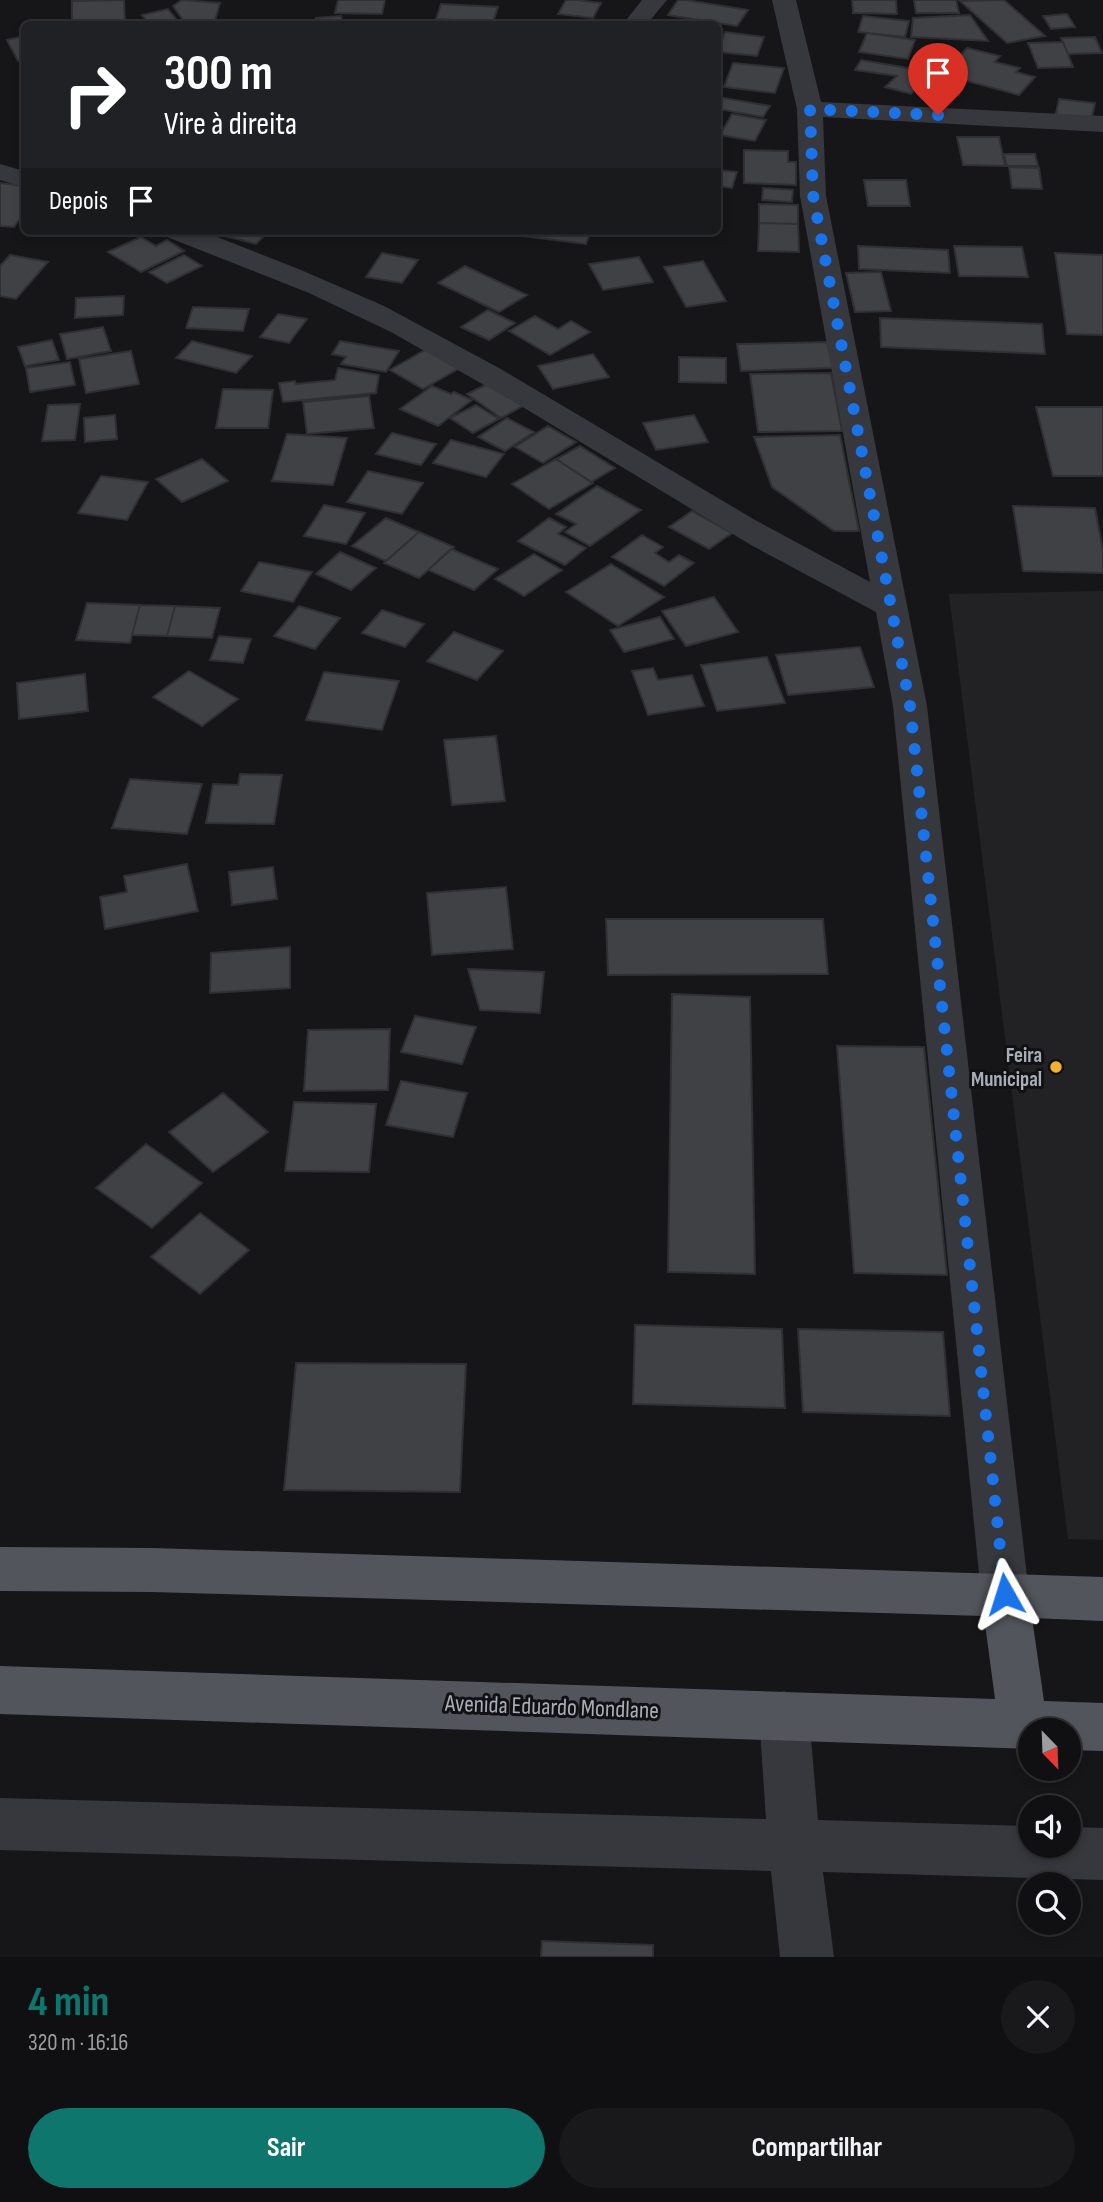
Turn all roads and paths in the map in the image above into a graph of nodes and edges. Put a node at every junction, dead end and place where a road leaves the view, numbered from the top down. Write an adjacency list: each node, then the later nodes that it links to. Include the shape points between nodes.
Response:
1 (655, 0): 3 (street)
2 (784, 0): 4 (street)
3 (638, 21)
4 (810, 109): 5 (street); 9 (street, via 813,195)
5 (1103, 124)
6 (0, 172): 7 (street)
7 (21, 178)
8 (187, 235): 9 (street, via 330,293 409,331 578,426 745,528)
9 (893, 607): 11 (street, via 910,706)
10 (0, 1569): 11 (main road)
11 (1005, 1594): 12 (main road); 15 (main road)
12 (1103, 1599)
13 (0, 1690): 14 (main road, Avenida Eduardo Mondlane)
14 (784, 1715): 16 (main road, Avenida Eduardo Mondlane); 20 (street)
15 (1022, 1718)
16 (1018, 1724)
17 (1082, 1726): 18 (main road, Avenida Eduardo Mondlane)
18 (1103, 1727)
19 (0, 1824): 20 (street)
20 (794, 1846): 21 (street); 22 (street)
21 (1103, 1854)
22 (807, 1957)

